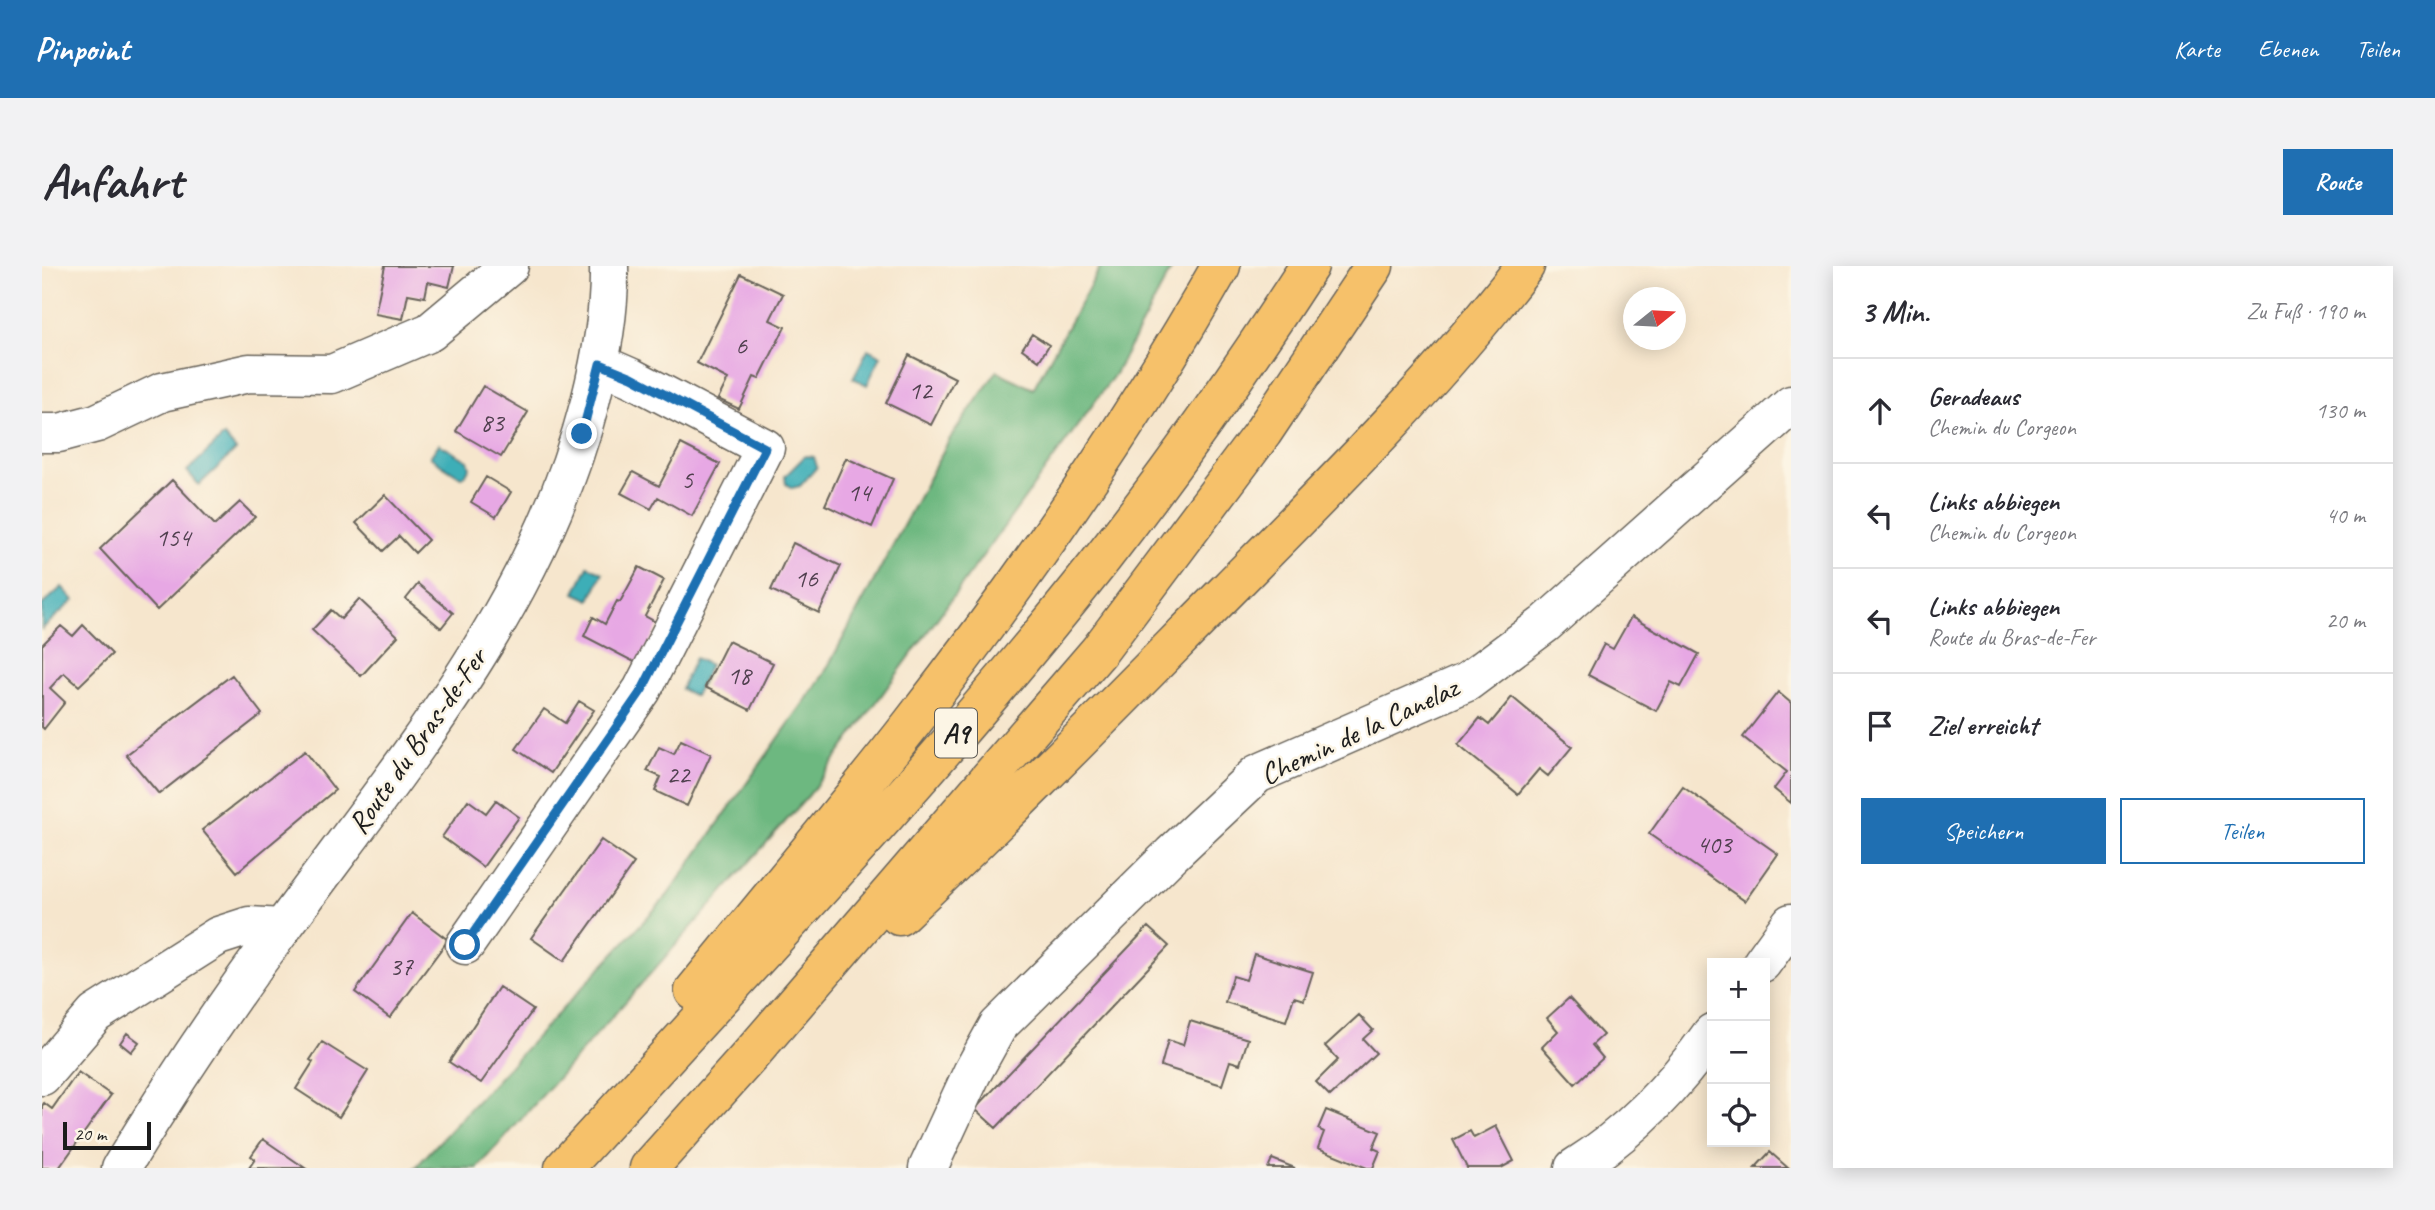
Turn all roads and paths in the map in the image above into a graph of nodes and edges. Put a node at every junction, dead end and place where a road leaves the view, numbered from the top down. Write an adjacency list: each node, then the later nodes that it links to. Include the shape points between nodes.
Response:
1 (509, 266): 9 (street, via 430,332 332,374 249,373 162,392 97,423)
2 (609, 266): 7 (street, Route du Bras-de-Fer)
3 (1221, 266): 18 (highway, A9, via 1050,537 928,701)
4 (1309, 266): 19 (highway, A9, via 1183,448 1027,652 866,839)
5 (1374, 266): 15 (highway, A9, via 1263,432 1098,651)
6 (1525, 266): 15 (highway, A9, via 1428,383 1350,467 1008,814)
7 (600, 364): 11 (street, Route du Bras-de-Fer, via 561,492 496,627 403,767); 12 (street, via 765,448 642,690)
8 (1791, 405): 21 (street, Chemin de la Canelaz, via 1545,624 1467,682 1256,774 998,1026)
9 (48, 438)
10 (1791, 923): 13 (street)
11 (281, 928): 16 (street, via 249,926 218,936 95,1014); 17 (street, Route du Bras-de-Fer)
12 (465, 945)
13 (1766, 958)
14 (1707, 1040): 22 (street, via 1642,1117 1608,1147)
15 (754, 1051): 20 (highway, A9)
16 (42, 1076)
17 (121, 1168)
18 (551, 1168)
19 (564, 1168)
20 (649, 1168)
21 (928, 1168)
22 (1574, 1168)

